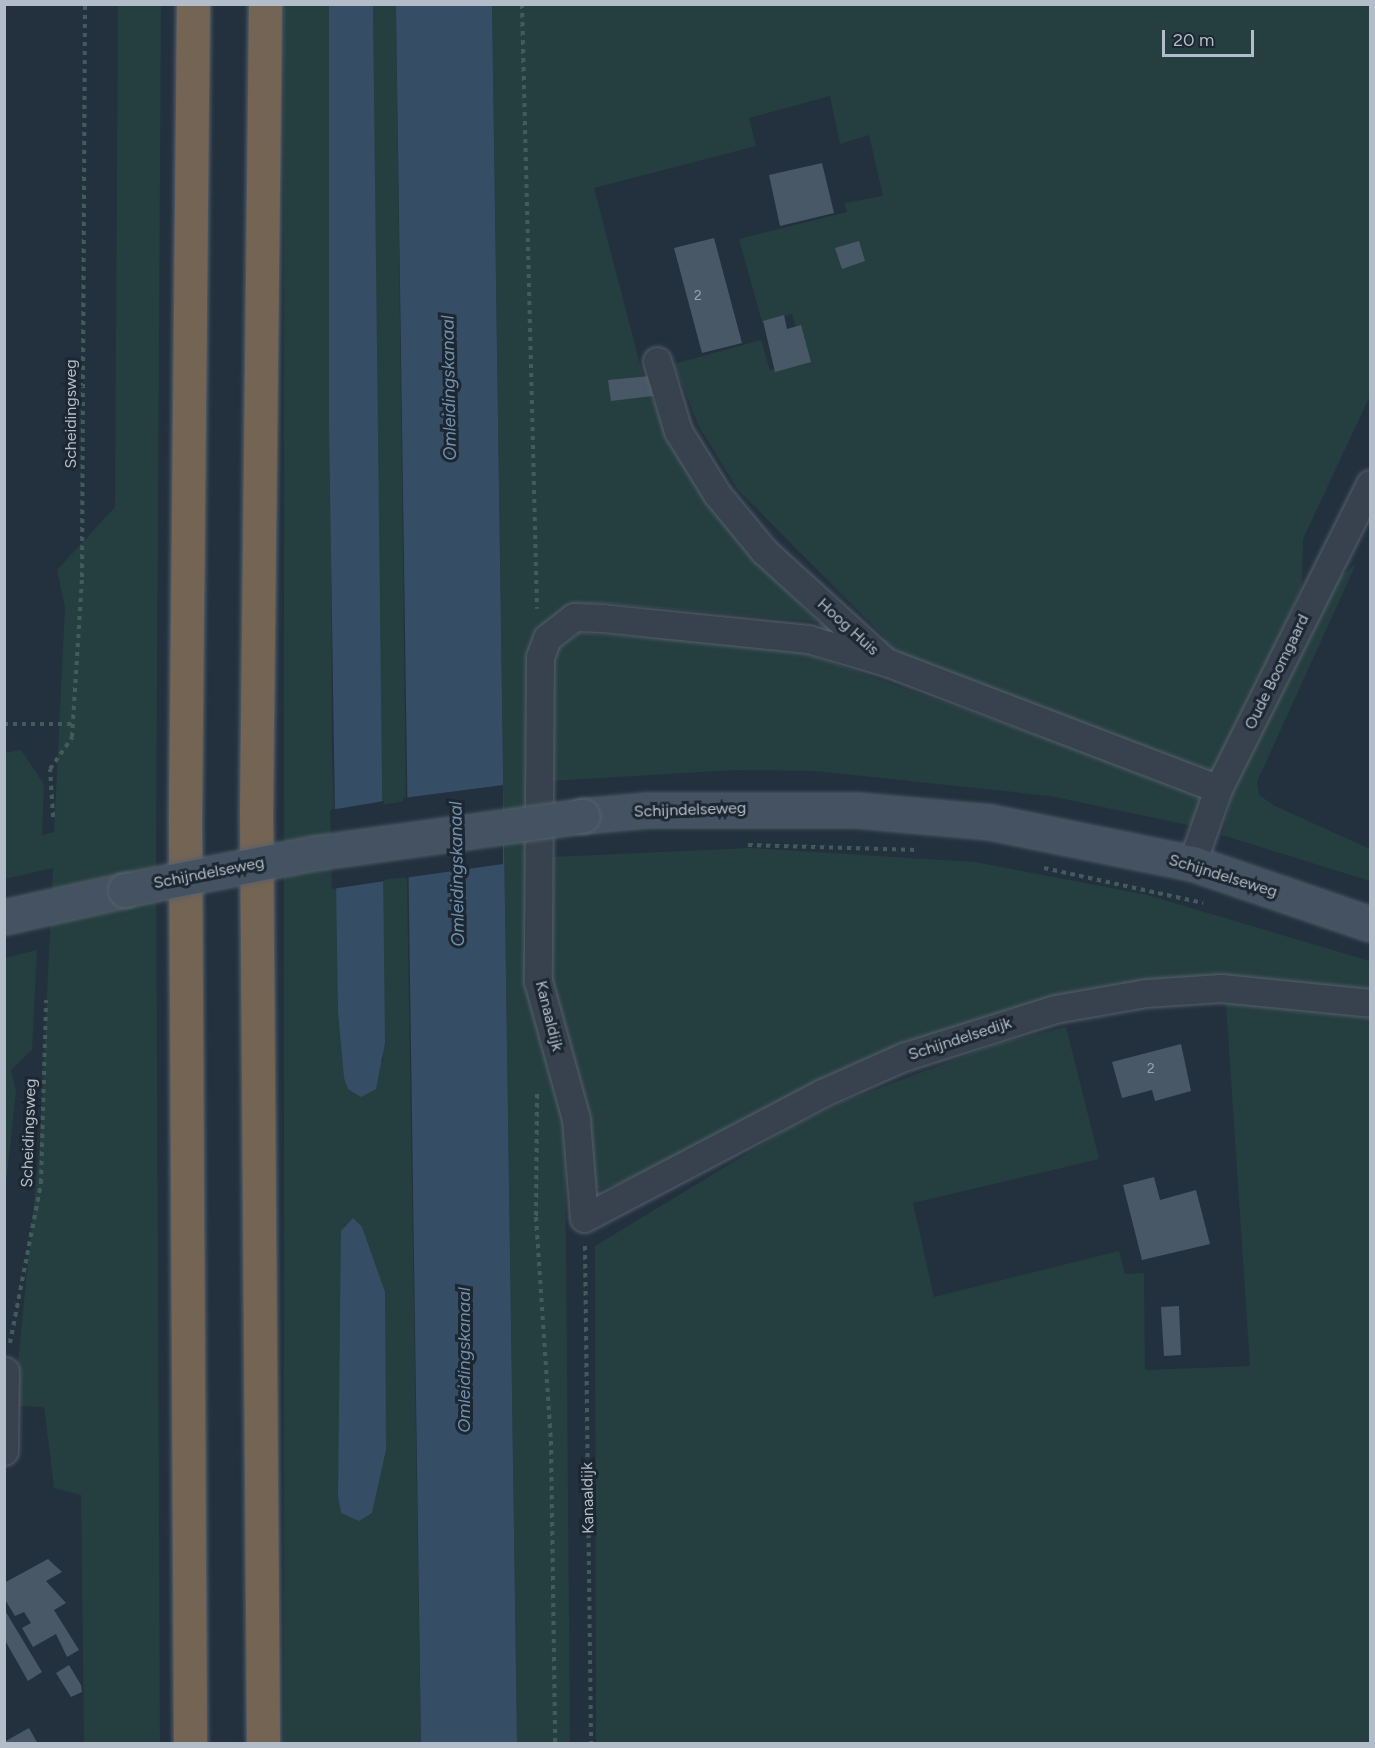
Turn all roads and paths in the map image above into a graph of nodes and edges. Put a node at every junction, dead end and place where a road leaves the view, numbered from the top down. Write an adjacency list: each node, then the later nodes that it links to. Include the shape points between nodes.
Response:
1 (85, 4): 10 (path, Scheidingsweg, via 82,577)
2 (193, 4): 26 (highway, via 185,808)
3 (265, 4): 27 (highway, via 256,813)
4 (522, 4): 7 (path, via 537,609)
5 (657, 361): 8 (street, Hoog Huis, via 678,431 717,494 764,551)
6 (1371, 484): 11 (street, Oude Boomgaard)
7 (547, 638): 8 (street, via 574,617 603,618 808,639); 23 (street, Kanaaldijk, via 540,657 538,981 576,1119)
8 (886, 662): 11 (street, Hoog Huis)
9 (4, 724): 10 (path)
10 (73, 724): 12 (path, Scheidingsweg, via 72,737 50,769)
11 (1218, 789): 15 (street, Oude Boomgaard)
12 (53, 817)
13 (738, 844): 14 (path)
14 (923, 851)
15 (1192, 863): 18 (main road, Schijndelseweg, bridge, via 990,822 856,810 648,810 371,844 124,890); 19 (main road, Schijndelseweg)
16 (1040, 868): 17 (path, Schijndelseweg)
17 (1180, 898)
18 (4, 917)
19 (1371, 924)
20 (46, 1000): 24 (path, Scheidingsweg, via 41,1183)
21 (1371, 1003): 23 (street, Schijndelsedijk, via 1221,988 1146,993 1055,1009 903,1057 842,1084)
22 (537, 1087): 28 (path, via 536,1217 551,1441)
23 (584, 1218): 29 (path, Kanaaldijk)
24 (5, 1371): 25 (street)
25 (4, 1451)
26 (190, 1743)
27 (263, 1743)
28 (555, 1743)
29 (591, 1743)

